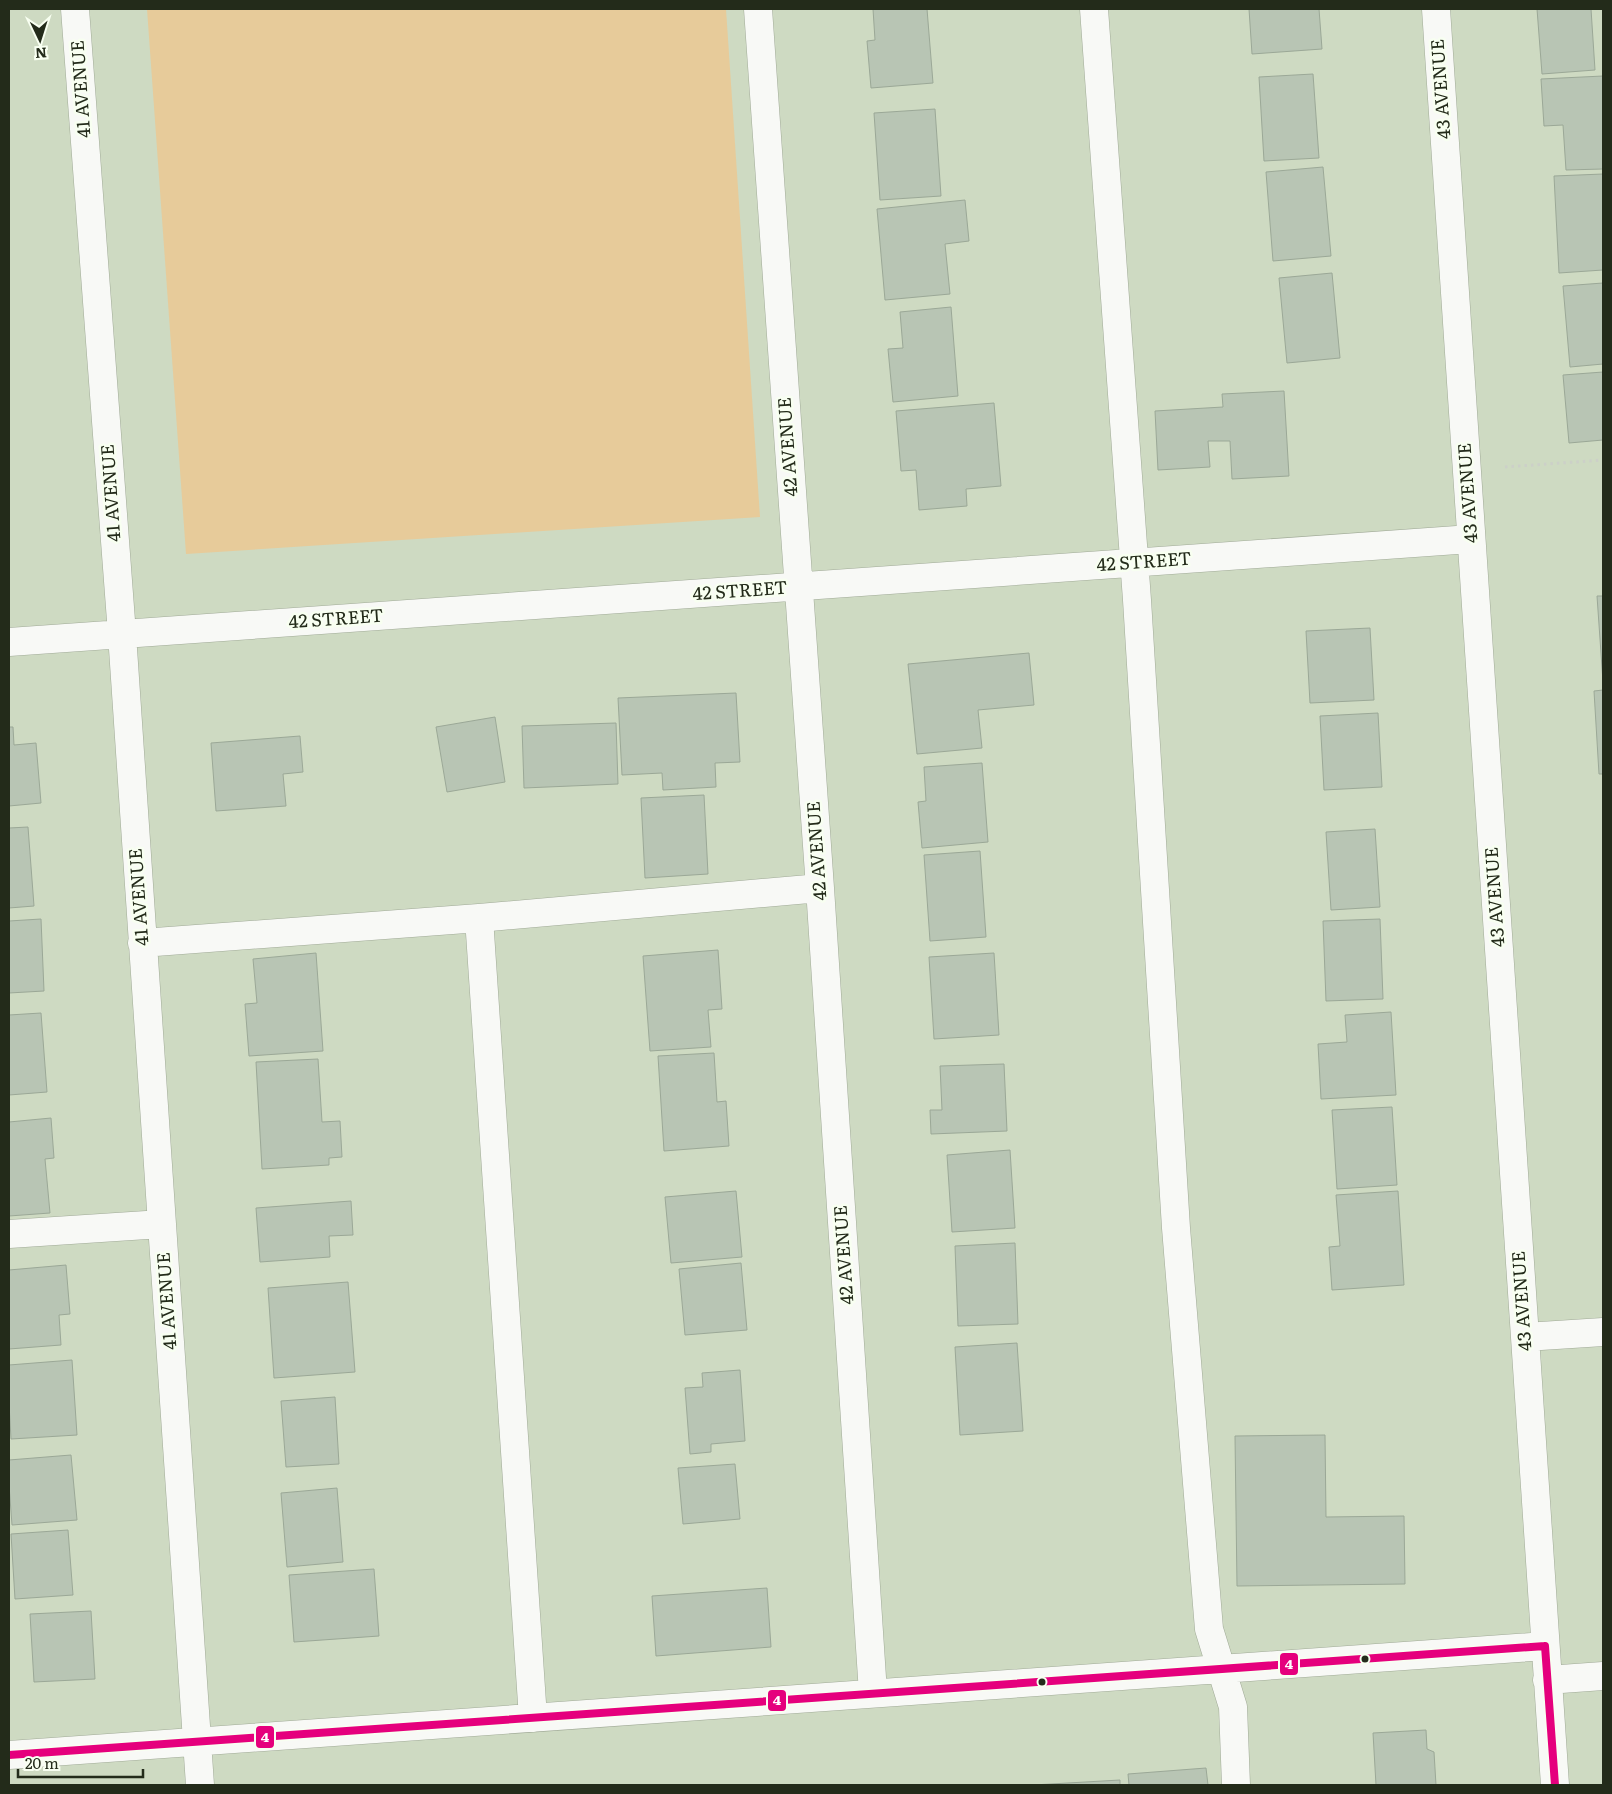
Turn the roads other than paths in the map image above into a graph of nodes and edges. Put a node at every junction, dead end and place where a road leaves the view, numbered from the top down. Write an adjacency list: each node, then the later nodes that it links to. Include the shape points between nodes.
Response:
1 (75, 9): 8 (street, 41 AVENUE)
2 (758, 9): 7 (street, 42 AVENUE)
3 (1094, 9): 6 (street)
4 (1436, 9): 5 (street, 43 AVENUE)
5 (1471, 539): 6 (street, 42 STREET); 16 (street, 43 AVENUE)
6 (1135, 563): 7 (street, 42 STREET); 18 (street, via 1178,1248 1208,1629)
7 (798, 586): 8 (street, 42 STREET); 10 (street, 42 AVENUE)
8 (122, 634): 9 (street, 42 STREET); 12 (street, 41 AVENUE)
9 (9, 642)
10 (820, 888): 11 (street); 21 (street, 42 AVENUE)
11 (479, 918): 12 (street); 22 (street)
12 (142, 943): 13 (street, 41 AVENUE)
13 (162, 1224): 14 (street); 23 (street, 41 AVENUE)
14 (9, 1234)
15 (1603, 1332): 16 (street)
16 (1525, 1338): 17 (street, 43 AVENUE)
17 (1545, 1646): 18 (street); 20 (street, 43 AVENUE)
18 (1221, 1670): 21 (street); 26 (street, via 1233,1707)
19 (1603, 1676): 20 (street)
20 (1547, 1680): 27 (street, 43 AVENUE)
21 (873, 1693): 22 (street)
22 (533, 1718): 23 (street)
23 (197, 1741): 24 (street); 25 (street, 41 AVENUE)
24 (9, 1755)
25 (200, 1785)
26 (1236, 1785)
27 (1555, 1785)

